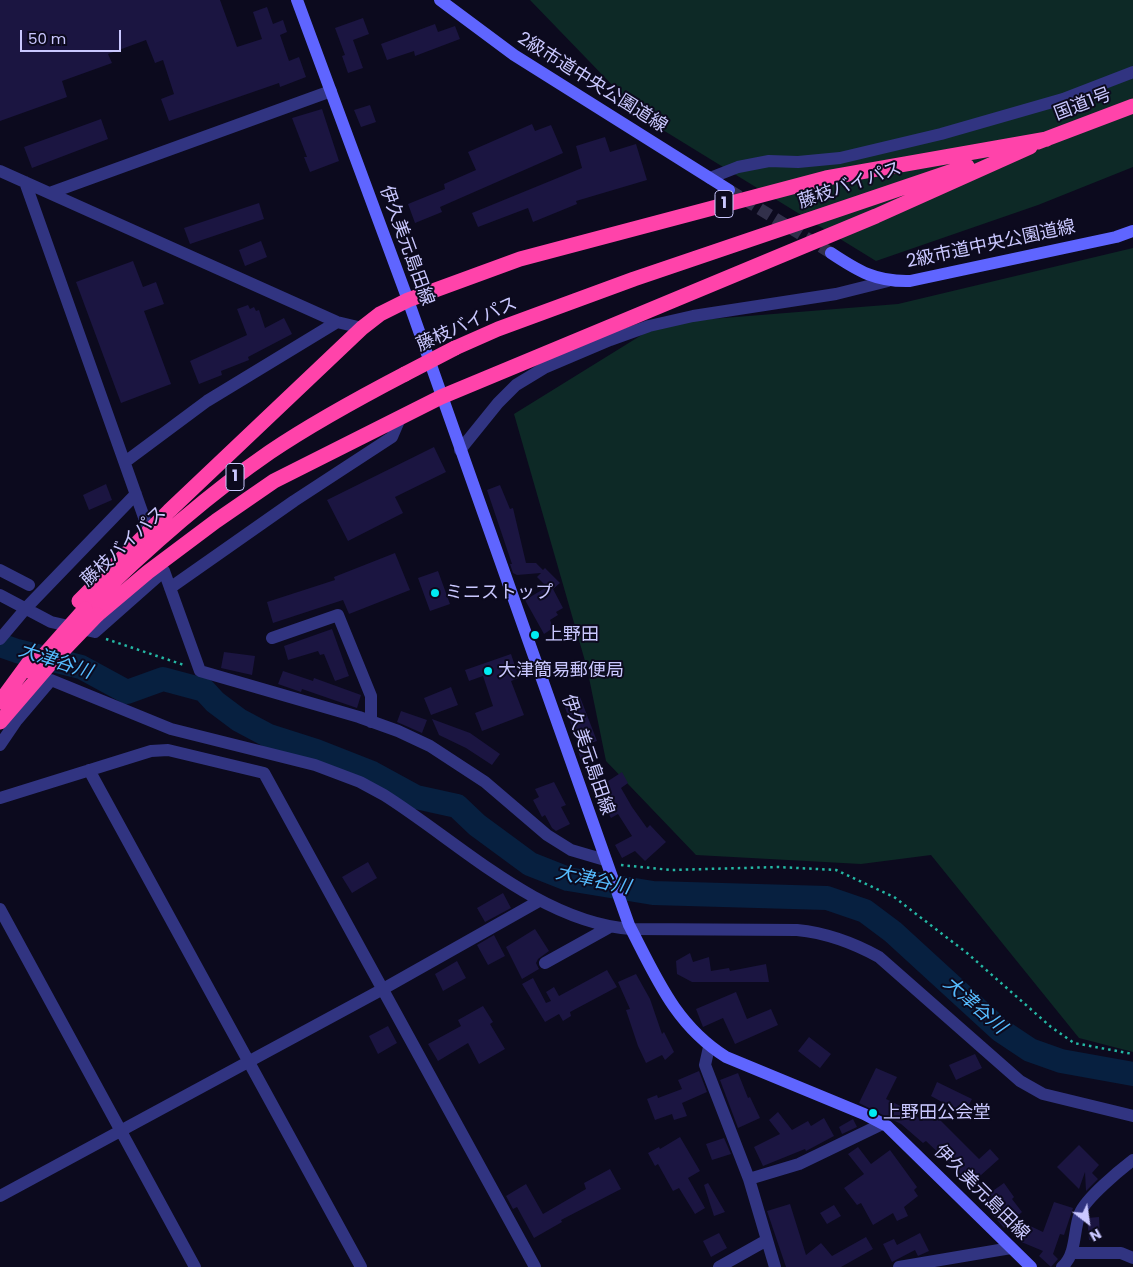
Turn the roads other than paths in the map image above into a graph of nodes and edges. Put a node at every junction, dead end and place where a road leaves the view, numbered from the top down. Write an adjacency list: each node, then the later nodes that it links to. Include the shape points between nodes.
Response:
1 (297, 0): 4 (main road, 伊久美元島田線)
2 (440, 0): 8 (main road, 2級市道中央公園道線, via 514,55)
3 (1133, 72): 8 (street, via 1063,99 941,134 840,158 769,161 738,167)
4 (331, 91): 11 (street); 15 (main road, 伊久美元島田線)
5 (1133, 106): 6 (highway, 国道1号 / 1)
6 (1047, 139): 15 (highway, 1, via 826,178 520,259); 18 (highway, 1, via 876,216); 29 (highway, 藤枝バイパス / 1, bridge, via 634,279 455,348 328,416 271,451 225,484 140,555)
7 (0, 171): 9 (street)
8 (710, 178): 10 (main road, 2級市道中央公園道線)
9 (25, 182): 11 (street); 21 (street)
10 (729, 190)
11 (50, 193): 16 (street)
12 (1133, 231): 14 (main road, 2級市道中央公園道線, via 910,281)
13 (831, 253): 14 (main road, 2級市道中央公園道線, via 851,266)
14 (888, 281): 20 (street, via 836,294 694,316 649,326 610,340 544,368 516,385)
15 (408, 300): 17 (highway, 1, via 380,314); 18 (main road, 伊久美元島田線)
16 (337, 322): 17 (street); 21 (street, via 207,401)
17 (362, 328): 29 (highway, 1, via 163,517)
18 (442, 397): 19 (highway, 1); 20 (main road, 伊久美元島田線)
19 (401, 416): 26 (street, via 392,437); 29 (highway, 1, via 274,482 148,572)
20 (460, 450): 39 (main road, 伊久美元島田線)
21 (125, 462): 22 (street)
22 (136, 494): 23 (street); 28 (street)
23 (146, 523)
24 (0, 570): 25 (street)
25 (29, 586)
26 (170, 588): 28 (street, via 164,571 95,632 51,622); 35 (street, via 200,671)
27 (0, 595): 28 (street)
28 (25, 609): 31 (street)
29 (87, 609): 32 (highway, 1, bridge, via 18,676); 33 (highway, 藤枝バイパス / 1, bridge); 34 (highway, 1, bridge, via 49,665)
30 (272, 638): 35 (street, via 338,615 371,696)
31 (0, 639)
32 (0, 702)
33 (0, 709)
34 (0, 722)
35 (371, 722): 39 (street, via 398,731 446,756 485,782 547,835 571,850)
36 (0, 745): 40 (street, via 51,680 171,729 316,764 360,782 422,818)
37 (89, 770): 38 (street); 45 (street, via 151,751 168,750 264,773); 47 (street)
38 (0, 798)
39 (606, 863): 42 (main road, 伊久美元島田線)
40 (539, 901): 43 (street, via 588,923); 45 (street)
41 (0, 909): 50 (street)
42 (630, 927): 43 (street); 46 (main road, 伊久美元島田線, via 667,998 684,1022); 48 (street, via 822,932 879,957 1020,1081 1043,1094)
43 (608, 928): 44 (street)
44 (545, 963)
45 (383, 989): 47 (street); 60 (street)
46 (709, 1047): 49 (main road, 伊久美元島田線, via 739,1064); 52 (street, via 705,1065)
47 (248, 1061): 50 (street); 59 (street)
48 (1133, 1116)
49 (882, 1124): 52 (street, via 799,1164); 55 (main road, 伊久美元島田線, via 921,1158)
50 (121, 1131): 53 (street); 58 (street)
51 (1133, 1160): 56 (street, via 1113,1176 1081,1211)
52 (749, 1180): 54 (street)
53 (0, 1196)
54 (767, 1240): 61 (street); 62 (street)
55 (1011, 1248): 63 (street); 64 (main road, 伊久美元島田線)
56 (1071, 1253): 57 (street, via 1121,1253); 65 (street, via 1070,1260)
57 (1133, 1258)
58 (195, 1267)
59 (361, 1267)
60 (536, 1267)
61 (718, 1267)
62 (775, 1267)
63 (900, 1267)
64 (1031, 1267)
65 (1062, 1267)

